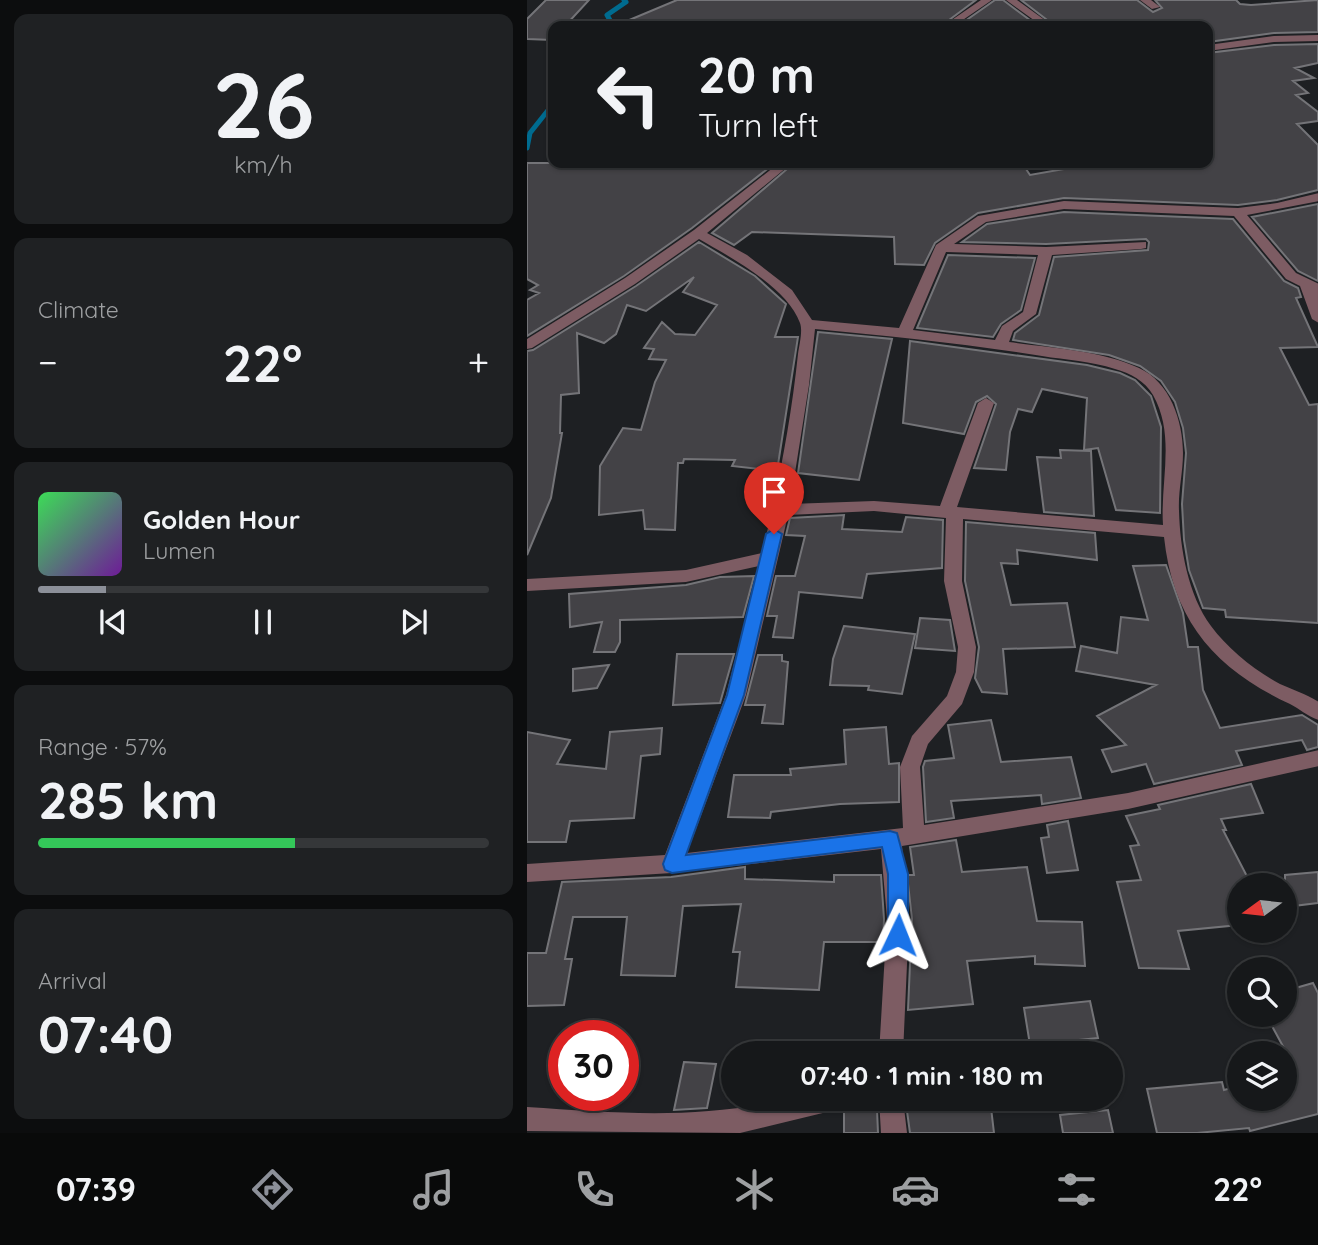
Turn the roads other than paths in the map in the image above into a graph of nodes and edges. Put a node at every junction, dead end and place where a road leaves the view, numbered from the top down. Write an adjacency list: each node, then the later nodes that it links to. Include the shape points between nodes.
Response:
1 (987, 0): 5 (street)
2 (1011, 0): 6 (street)
3 (1145, 0): 4 (street)
4 (1155, 7)
5 (956, 21)
6 (1040, 21)
7 (1318, 38): 8 (street)
8 (1213, 47)
9 (781, 168): 12 (street)
10 (1318, 197): 11 (street)
11 (1238, 212): 14 (street, via 1046,206 982,219); 16 (street, via 1291,276)
12 (699, 233): 18 (street, via 742,258 787,293); 21 (street)
13 (1141, 245): 15 (street)
14 (941, 248): 15 (street); 19 (street)
15 (1046, 251): 20 (street, via 1029,314 1007,328)
16 (1312, 288): 17 (street)
17 (1318, 318)
18 (808, 324): 19 (street); 23 (street)
19 (905, 332): 20 (street)
20 (1001, 344): 25 (street, via 1113,363 1144,376 1158,391 1171,422 1175,451 1170,498)
21 (527, 345)
22 (987, 404): 24 (street)
23 (781, 510): 24 (street, via 874,506); 26 (street)
24 (951, 511): 25 (street); 30 (street, via 952,581 967,647 965,672 955,699 919,741 910,767)
25 (1174, 532): 28 (street, via 1177,560 1199,623 1244,668)
26 (767, 558): 27 (street, via 686,576); 32 (street, via 735,695)
27 (527, 585)
28 (1318, 713)
29 (1318, 758): 30 (street, via 1102,806)
30 (914, 835): 31 (street)
31 (890, 839): 32 (street); 34 (street, via 900,911)
32 (672, 864): 33 (street)
33 (527, 873)
34 (892, 1041)
35 (785, 1111): 37 (street, via 710,1125 629,1126)
36 (892, 1111): 38 (street)
37 (527, 1119)
38 (894, 1133)

